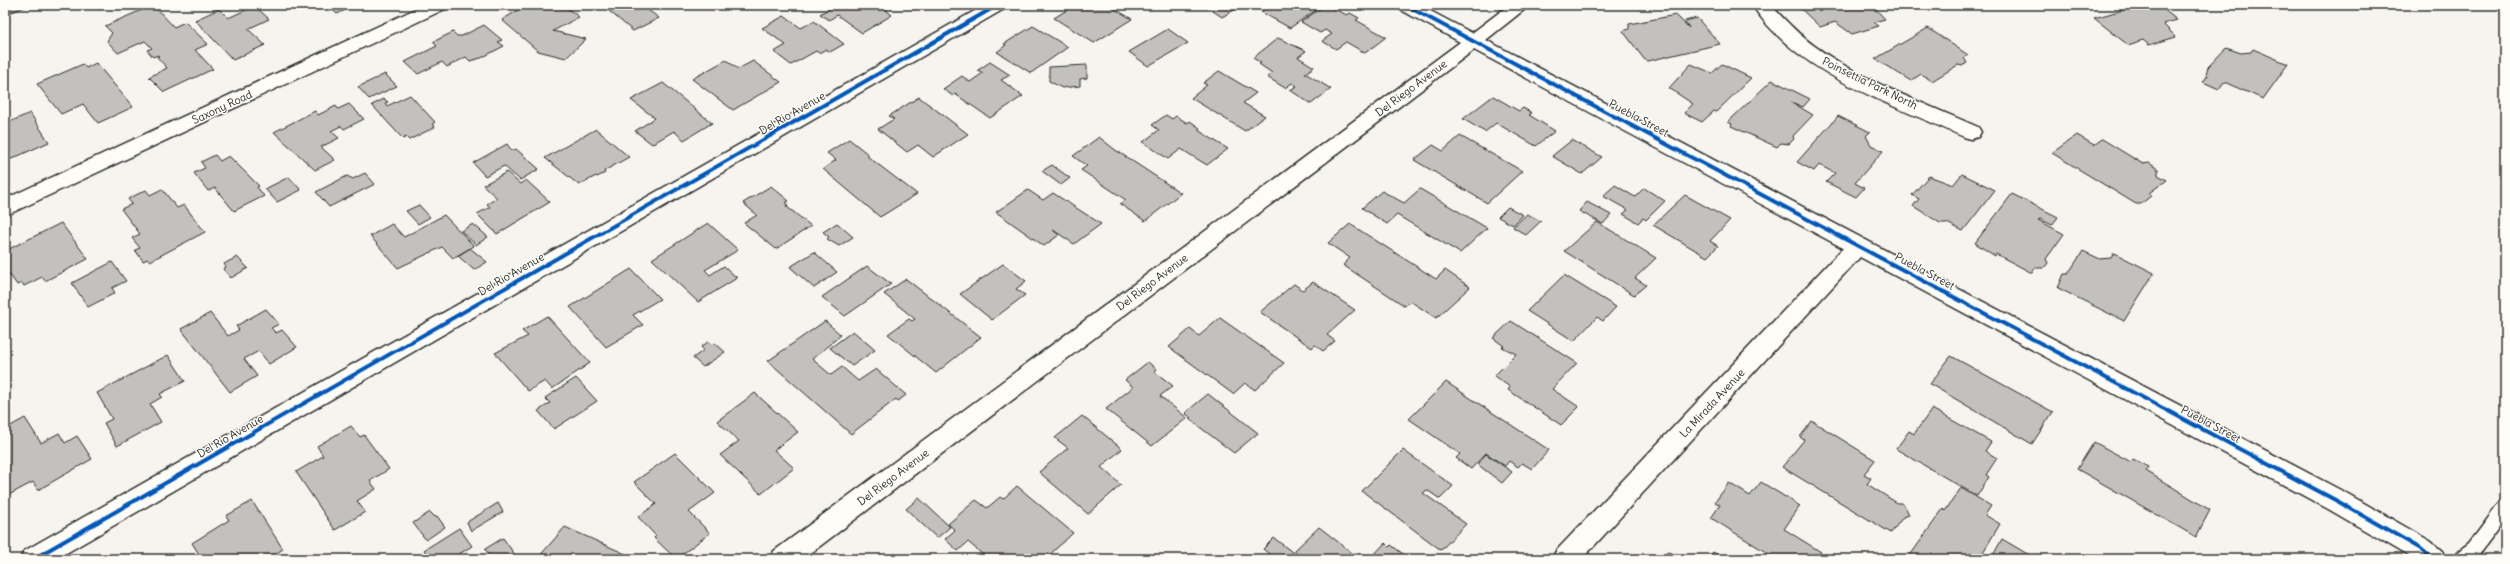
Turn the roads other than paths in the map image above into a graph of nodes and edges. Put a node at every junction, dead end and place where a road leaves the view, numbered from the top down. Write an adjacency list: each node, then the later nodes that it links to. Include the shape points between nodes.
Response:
1 (439, 5): 8 (street, Saxony Road)
2 (998, 5): 11 (street, Del Rio Avenue)
3 (1405, 5): 6 (street, Puebla Street)
4 (1521, 5): 6 (street, Del Riego Avenue)
5 (1761, 5): 7 (street, Poinsettia Park North, via 1786,32 1816,56 1851,76)
6 (1474, 41): 9 (street, Puebla Street); 12 (street, Del Riego Avenue)
7 (1971, 132)
8 (5, 208)
9 (1858, 246): 13 (street, La Mirada Avenue); 14 (street, Puebla Street, via 2339,502 2421,549)
10 (2505, 507): 15 (lane, via 2474,549)
11 (33, 559)
12 (783, 559)
13 (1565, 559)
14 (2433, 559)
15 (2461, 559)

